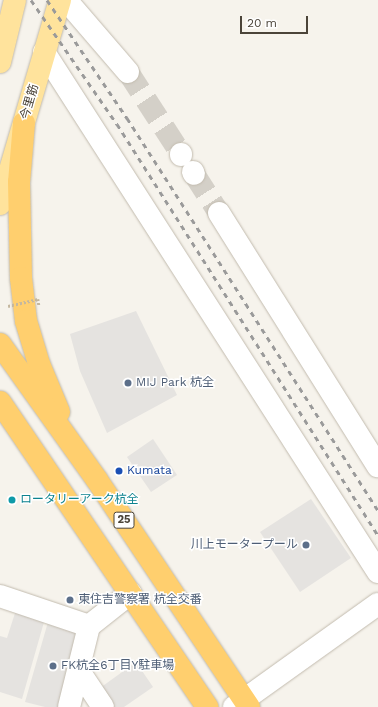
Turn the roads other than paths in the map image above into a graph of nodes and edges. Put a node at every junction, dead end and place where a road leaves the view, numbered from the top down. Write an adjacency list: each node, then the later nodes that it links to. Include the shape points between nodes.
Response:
1 (60, 0): 4 (main road, 今里筋)
2 (66, 0): 6 (street)
3 (11, 3): 5 (main road)
4 (44, 52): 7 (main road, 今里筋); 14 (street)
5 (0, 62)
6 (128, 72)
7 (24, 123): 8 (main road, 今里筋); 13 (highway, via 19,182 21,278 26,321 39,364 60,413)
8 (0, 204)
9 (219, 213): 12 (street)
10 (0, 344): 13 (highway, 25)
11 (0, 402): 15 (highway)
12 (378, 466)
13 (97, 480): 20 (highway, 25)
14 (378, 572)
15 (131, 593): 18 (street); 23 (highway)
16 (0, 596): 18 (street)
17 (378, 604): 20 (street)
18 (89, 626): 19 (street)
19 (78, 671): 21 (street); 22 (street)
20 (242, 704)
21 (69, 707)
22 (103, 707)
23 (208, 707)

